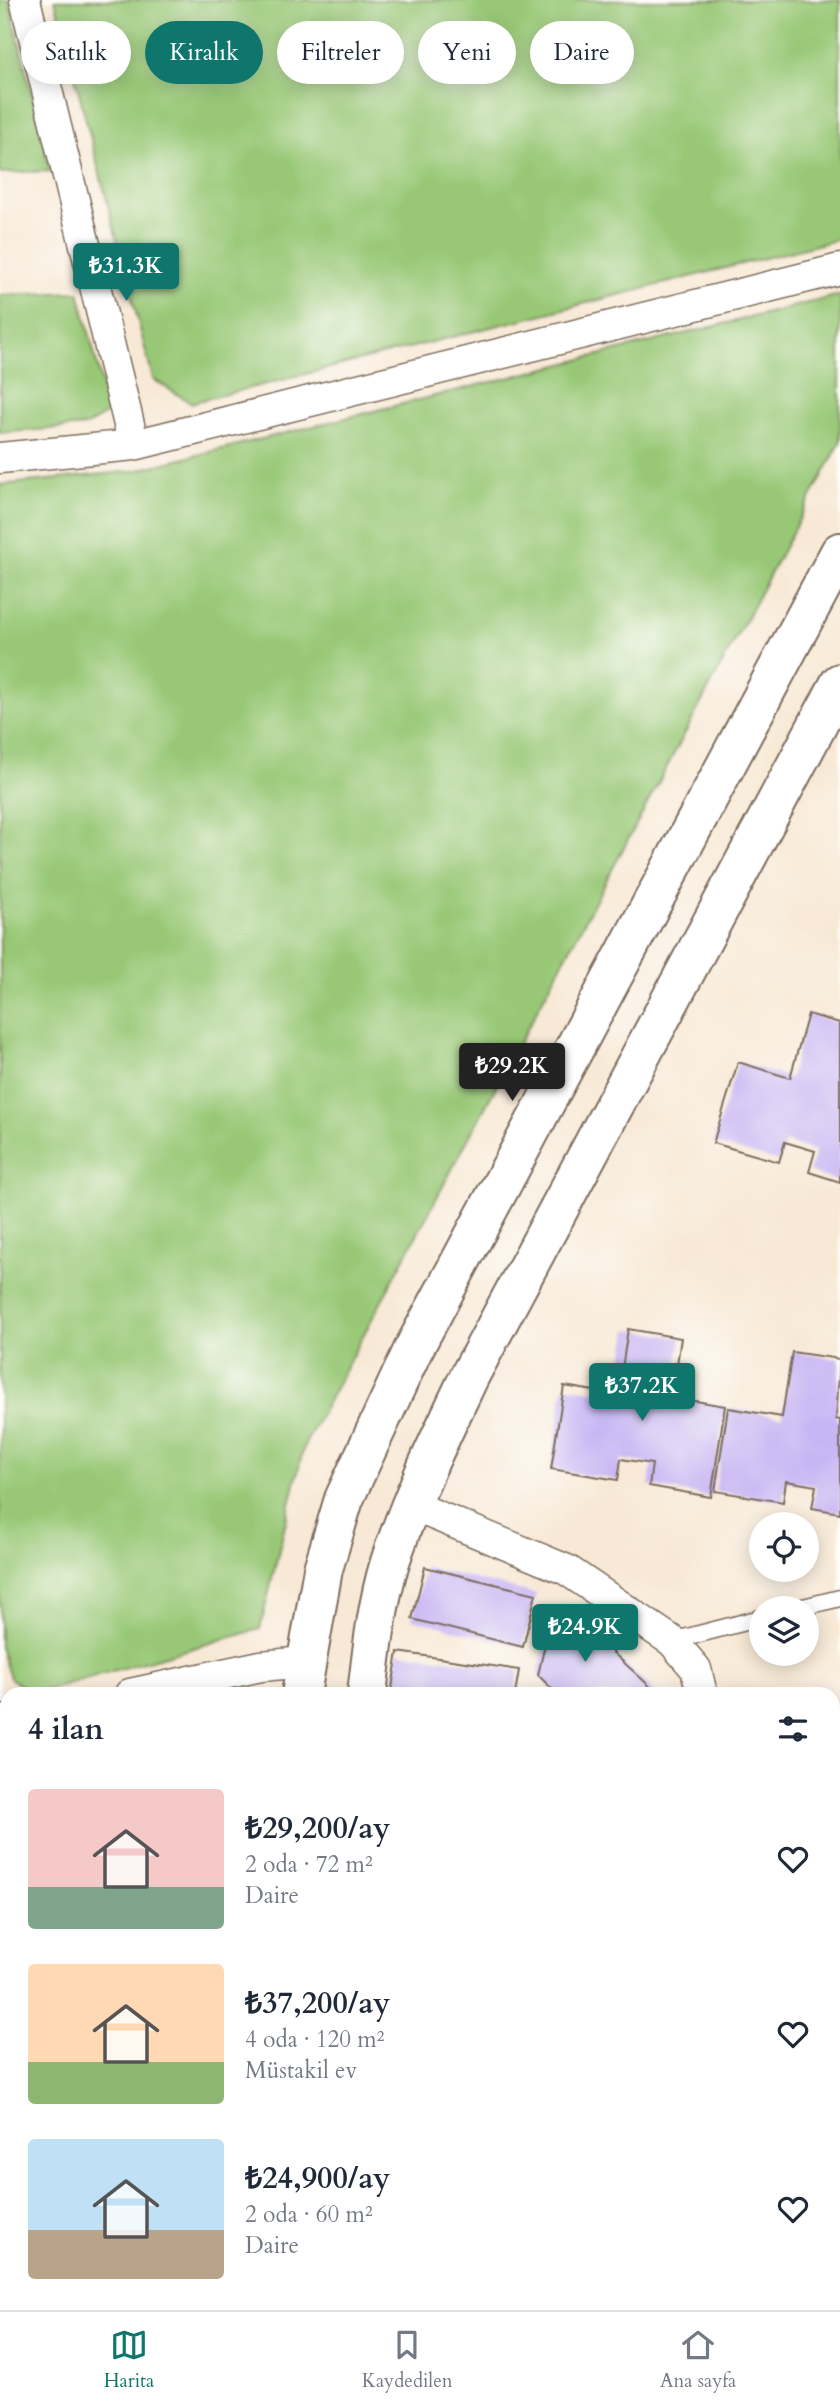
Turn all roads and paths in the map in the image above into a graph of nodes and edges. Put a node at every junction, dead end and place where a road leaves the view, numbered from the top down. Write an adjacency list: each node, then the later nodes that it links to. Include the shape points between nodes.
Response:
1 (25, 0): 3 (street)
2 (840, 270): 3 (street)
3 (134, 445): 4 (street)
4 (0, 458)
5 (840, 552): 12 (street, via 413,1350 344,1499 323,1569)
6 (840, 683): 7 (street, via 470,1375)
7 (411, 1505): 11 (street, via 567,1570); 14 (street, via 389,1565)
8 (840, 1598): 9 (lane)
9 (819, 1603)
10 (749, 1621): 11 (lane)
11 (672, 1641): 15 (street, via 696,1669)
12 (303, 1678): 13 (street, via 261,1666)
13 (163, 1687)
14 (368, 1687)
15 (700, 1687)

